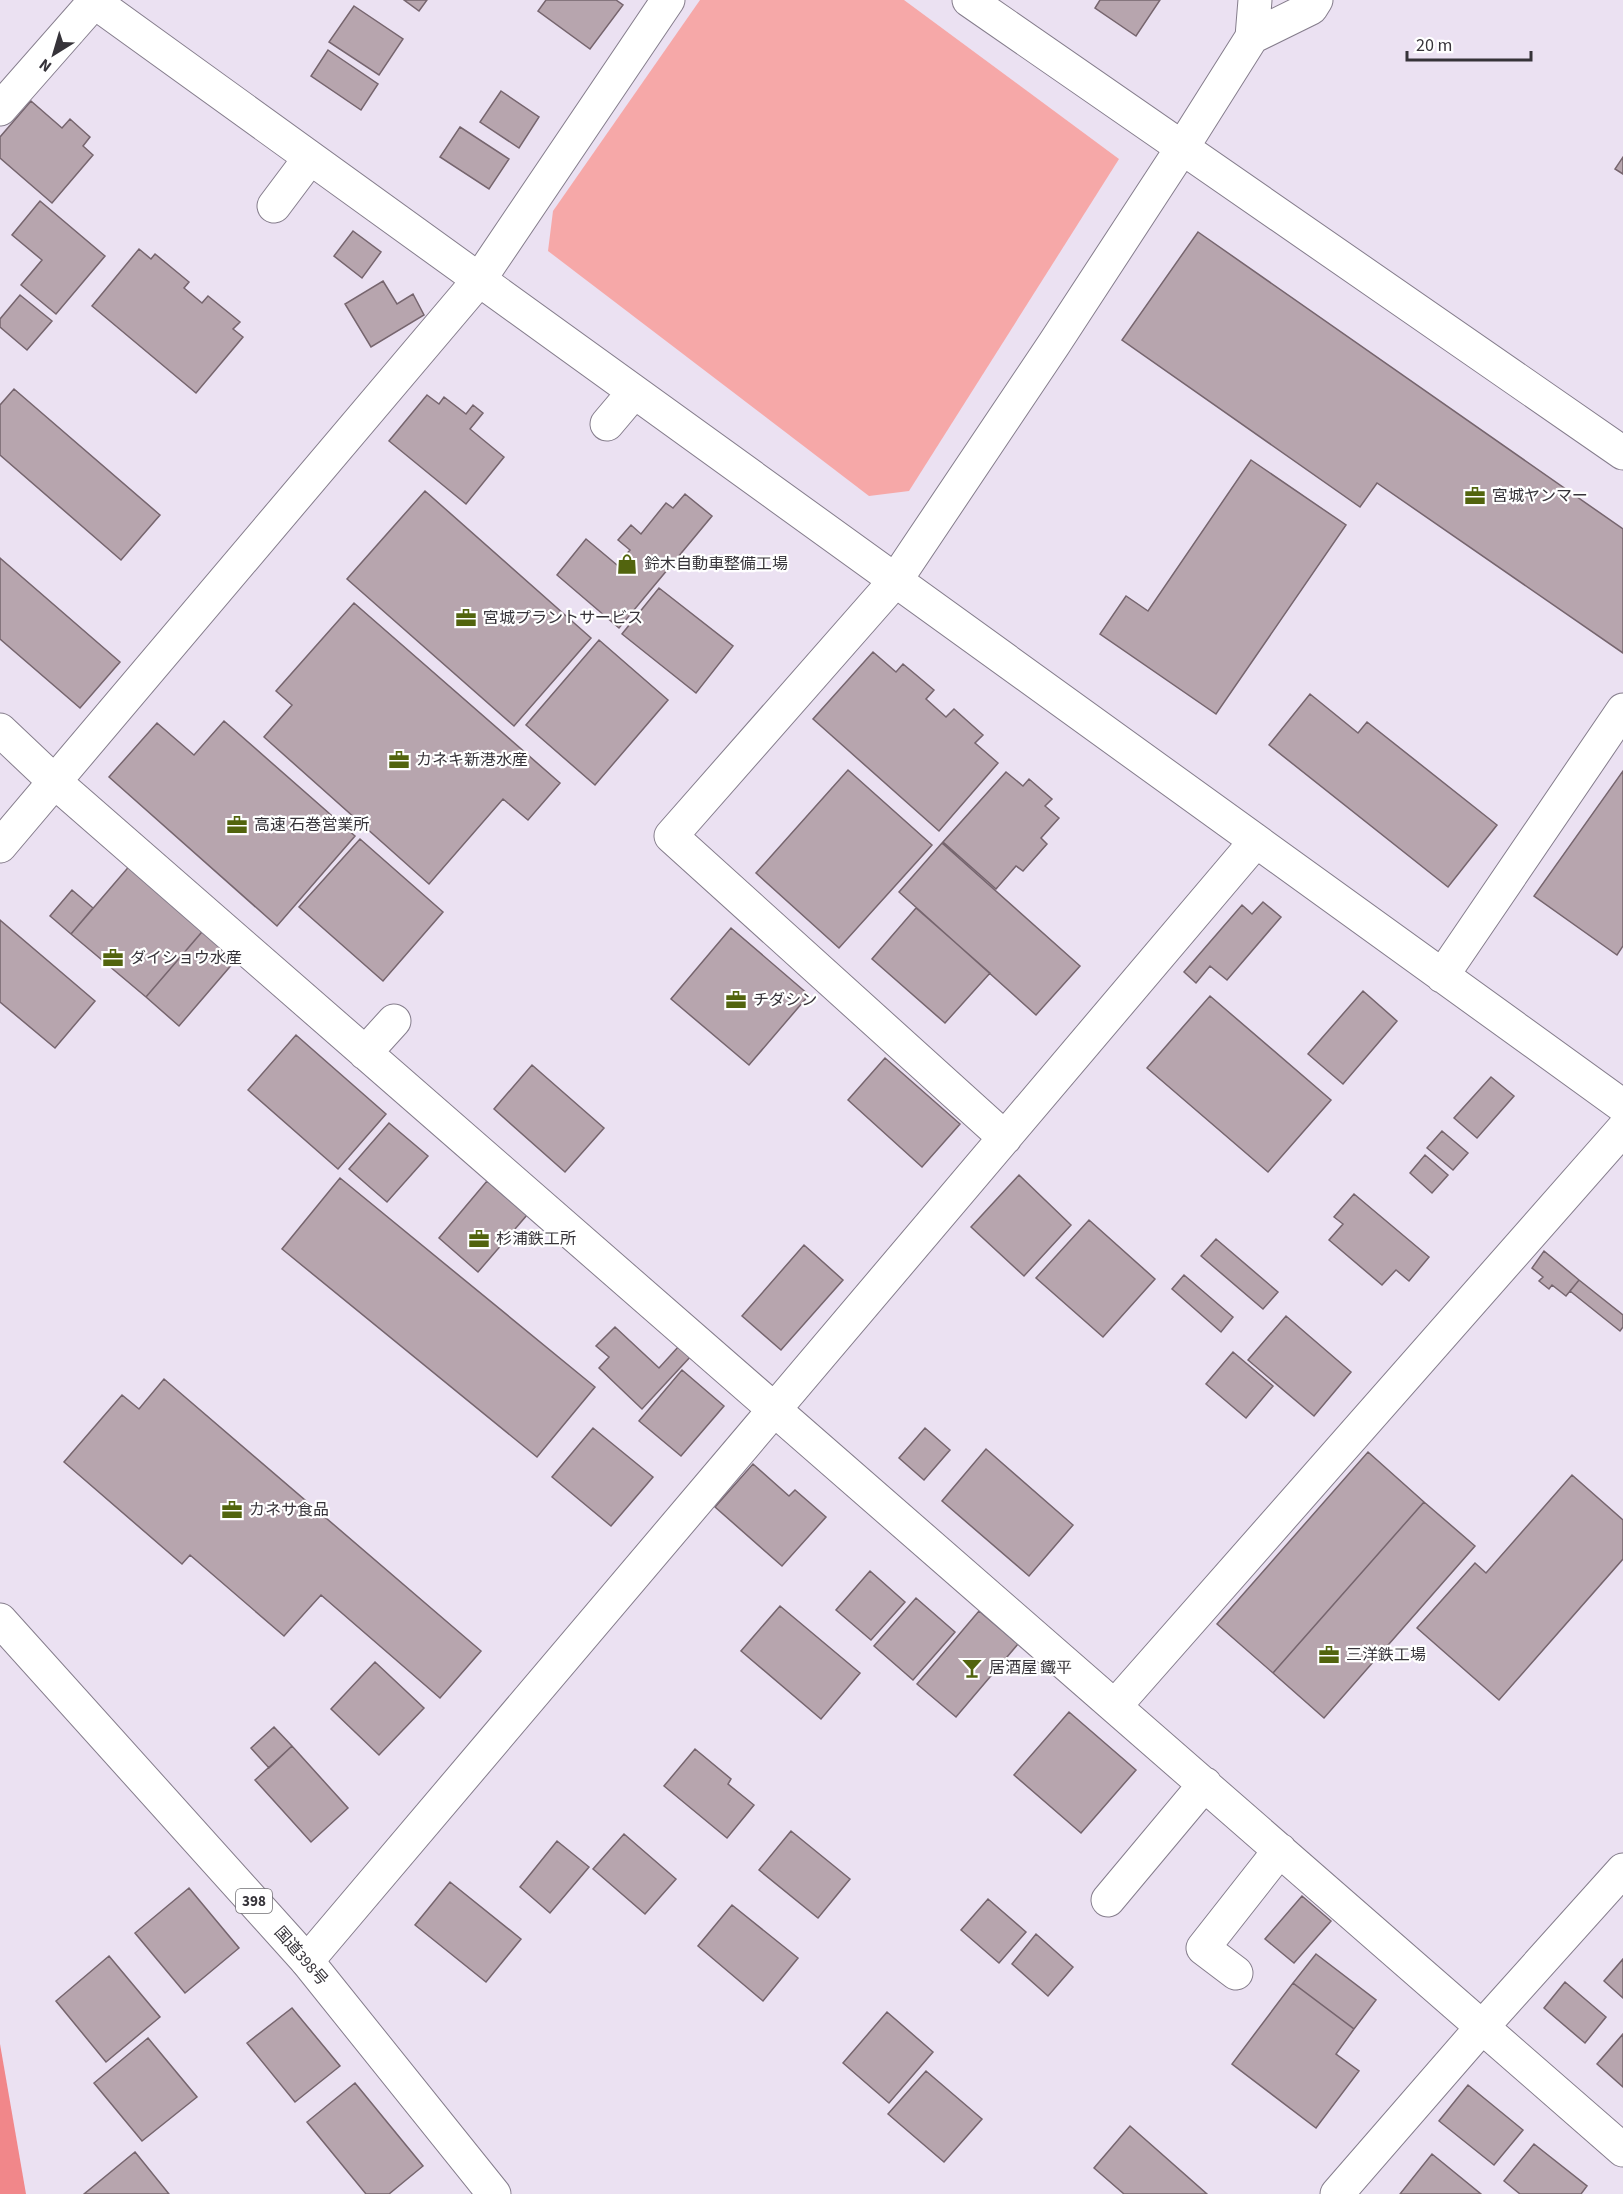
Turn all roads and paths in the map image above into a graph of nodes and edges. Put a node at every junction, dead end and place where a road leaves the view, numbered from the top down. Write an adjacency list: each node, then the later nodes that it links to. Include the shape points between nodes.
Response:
1 (668, 0): 11 (main road)
2 (969, 0): 8 (main road)
3 (1255, 0): 6 (main road)
4 (1316, 0): 6 (main road, via 1311,8)
5 (93, 1): 7 (main road); 9 (main road)
6 (1252, 37): 8 (main road)
7 (0, 109)
8 (1182, 148): 14 (main road); 15 (main road)
9 (310, 158): 10 (main road); 11 (main road)
10 (274, 206)
11 (478, 280): 12 (main road); 18 (main road)
12 (634, 392): 13 (main road); 15 (main road)
13 (608, 424)
14 (1623, 453)
15 (895, 581): 19 (main road); 26 (main road, via 671,836)
16 (1623, 710): 21 (main road)
17 (0, 730): 18 (main road)
18 (55, 782): 20 (main road); 23 (main road)
19 (1256, 841): 21 (main road); 26 (main road)
20 (0, 846)
21 (1442, 976): 24 (main road)
22 (394, 1020): 23 (main road)
23 (365, 1053): 27 (main road)
24 (1623, 1106)
25 (1623, 1130): 29 (main road)
26 (1005, 1138): 27 (main road)
27 (775, 1409): 29 (main road); 34 (main road)
28 (0, 1620): 34 (main road, 国道398号 / 398)
29 (1115, 1706): 30 (main road)
30 (1205, 1784): 31 (main road); 33 (main road)
31 (1280, 1850): 35 (main road, via 1203,1947); 36 (main road)
32 (1623, 1870): 36 (main road)
33 (1108, 1900)
34 (307, 1961): 39 (main road, 国道398号 / 398)
35 (1236, 1973)
36 (1483, 2026): 37 (main road); 38 (main road)
37 (1623, 2150)
38 (1353, 2188)
39 (494, 2194)

